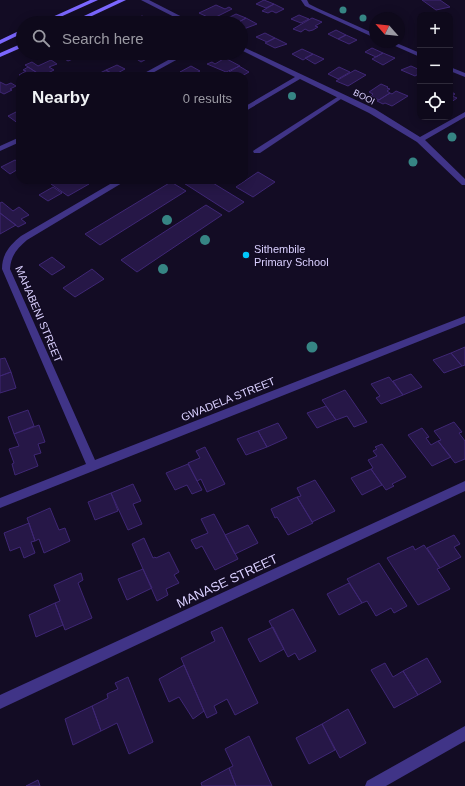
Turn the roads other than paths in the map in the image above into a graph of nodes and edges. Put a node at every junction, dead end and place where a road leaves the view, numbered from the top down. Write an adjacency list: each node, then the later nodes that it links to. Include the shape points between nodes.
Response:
1 (95, 0): 5 (main road)
2 (123, 0): 6 (main road)
3 (144, 0): 7 (street)
4 (304, 0): 8 (street, via 307,5)
5 (58, 16)
6 (88, 16)
7 (176, 16)
8 (369, 33)
9 (16, 35): 10 (main road)
10 (0, 42)
11 (16, 48): 14 (main road)
12 (402, 48): 15 (street)
13 (248, 51): 20 (street, BOOI)
14 (0, 55)
15 (417, 55)
16 (173, 60): 18 (street)
17 (453, 70): 19 (street)
18 (150, 72)
19 (465, 75)
20 (301, 76): 21 (street, BOOI); 22 (street)
21 (342, 96): 24 (street, BOOI); 27 (street)
22 (248, 108)
23 (465, 114): 24 (street)
24 (420, 140): 28 (street, BOOI)
25 (16, 141): 26 (street)
26 (0, 149)
27 (257, 151)
28 (465, 183)
29 (116, 184): 31 (street, MAHABENI STREET, via 24,238 6,258 6,269)
30 (465, 320): 31 (street, GWADELA STREET)
31 (92, 466): 33 (street, GWADELA STREET)
32 (465, 486): 34 (street, MANASE STREET)
33 (0, 503)
34 (0, 702)
35 (465, 733): 36 (street)
36 (372, 786)

